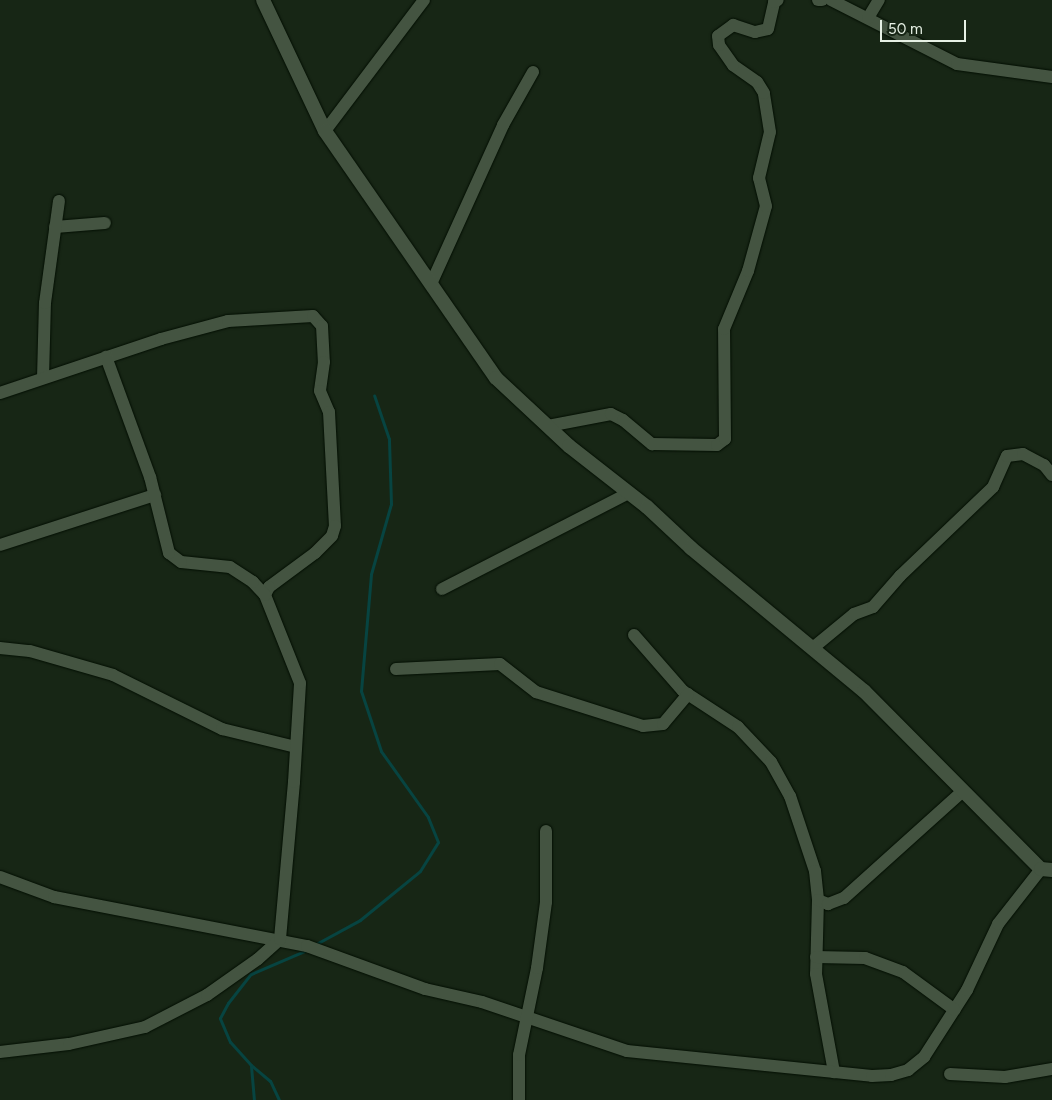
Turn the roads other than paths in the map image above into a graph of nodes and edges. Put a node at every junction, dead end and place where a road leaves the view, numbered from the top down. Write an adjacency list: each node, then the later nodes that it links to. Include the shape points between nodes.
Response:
1 (263, 0): 11 (street)
2 (424, 0): 11 (street)
3 (778, 0): 19 (street, via 774,2 768,29 756,32 733,25 718,36 719,45 732,64 757,82 764,93 770,132 759,178 766,206 748,271 724,329 725,439 717,445 652,444 623,420 610,414)
4 (818, 0): 5 (street)
5 (822, 0)
6 (831, 0): 8 (street)
7 (879, 0): 8 (street)
8 (868, 18): 10 (street, via 957,64)
9 (533, 72): 15 (street, via 503,125)
10 (1052, 77)
11 (325, 131): 15 (street)
12 (59, 201): 14 (street)
13 (105, 223): 14 (street)
14 (56, 227): 17 (street, via 44,319)
15 (431, 284): 19 (street, via 482,361 511,394)
16 (106, 358): 17 (street); 22 (street); 25 (street, via 228,321 300,314 313,316 322,326 324,362 320,391 329,412 335,526 332,536 315,553 269,587)
17 (43, 378): 18 (street)
18 (0, 393)
19 (548, 426): 21 (street)
20 (1052, 475): 27 (street, via 1044,465 1023,454 1007,456 993,487 873,606 854,614)
21 (628, 493): 24 (street); 27 (street, via 690,548)
22 (155, 495): 23 (street); 25 (street, via 169,553 181,562 230,567 242,573)
23 (0, 545)
24 (442, 589)
25 (265, 595): 31 (street, via 300,683)
26 (634, 634): 30 (street)
27 (814, 647): 32 (street, via 864,691)
28 (0, 648): 31 (street, via 30,651 113,675 222,729)
29 (396, 669): 30 (street, via 500,664 536,692 643,726 663,724)
30 (688, 694): 36 (street, via 738,727 771,762 790,796 810,850)
31 (296, 747): 37 (street)
32 (963, 791): 34 (street); 36 (street, via 844,898 828,904)
33 (546, 831): 40 (street, via 546,902)
34 (1046, 869): 39 (street, via 998,924)
35 (0, 877): 37 (street, via 20,887 62,899)
36 (818, 900): 38 (street)
37 (280, 939): 40 (street, via 350,959 425,990 482,1002); 41 (street, via 207,995 145,1027 68,1044)
38 (816, 957): 39 (street, via 865,958 902,972); 43 (street, via 819,995)
39 (955, 1010): 43 (street, via 924,1057 908,1070 891,1076)
40 (528, 1017): 43 (street, via 627,1051); 45 (street, via 518,1064)
41 (0, 1052)
42 (1052, 1069): 44 (street, via 1005,1077)
43 (834, 1072)
44 (950, 1074)
45 (519, 1100)

